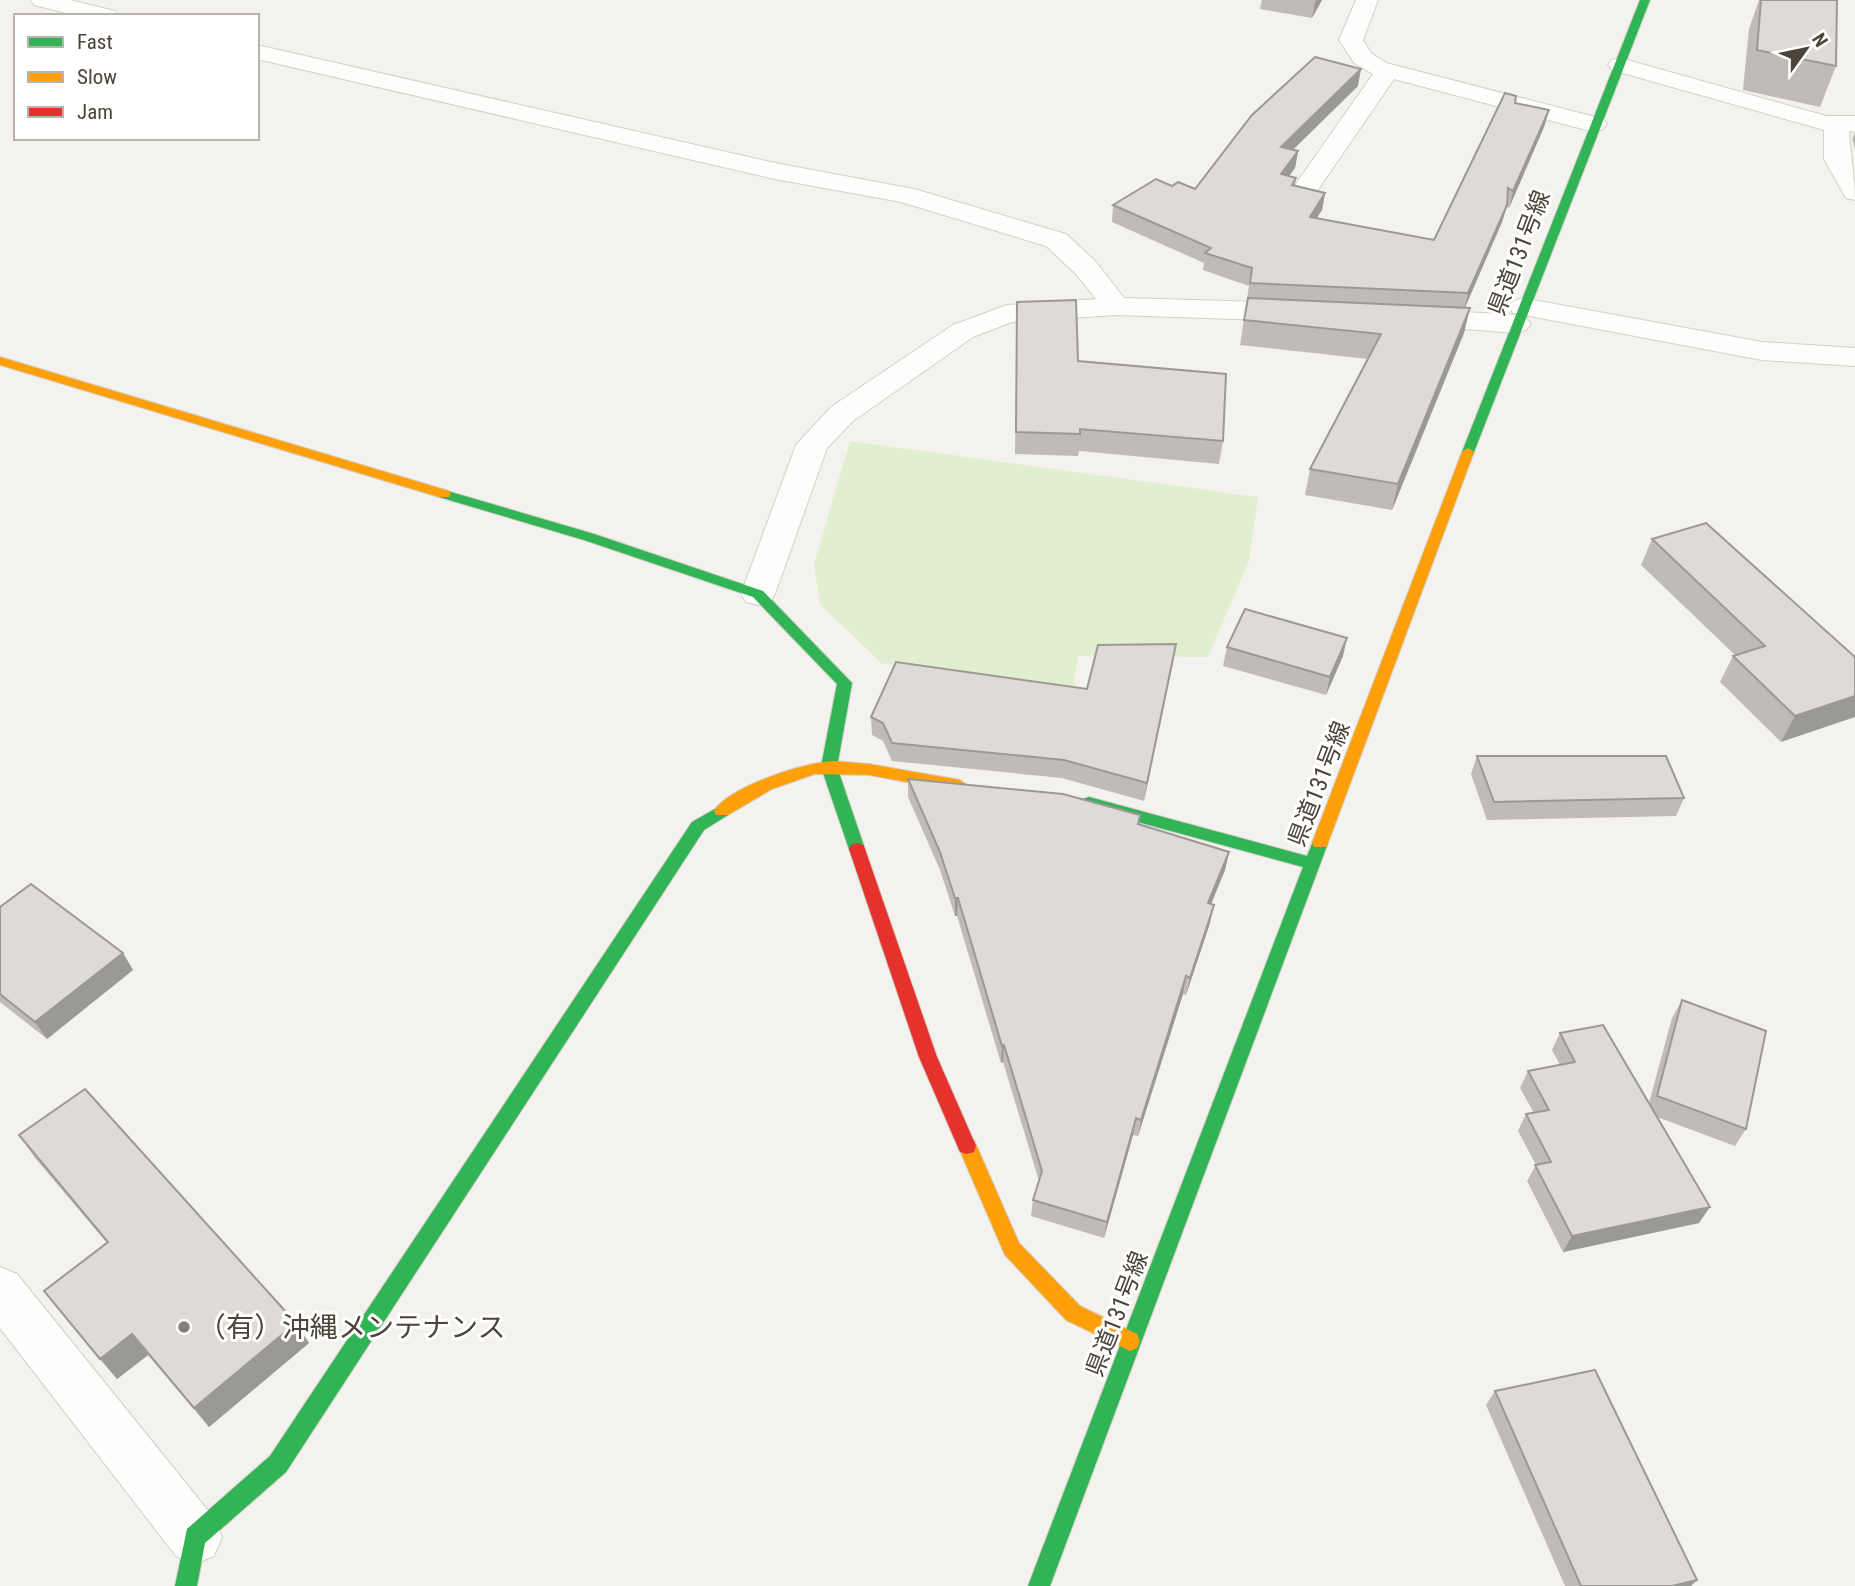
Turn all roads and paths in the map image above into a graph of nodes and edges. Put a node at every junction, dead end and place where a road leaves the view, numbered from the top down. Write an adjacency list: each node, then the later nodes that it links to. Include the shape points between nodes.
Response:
1 (42, 0): 4 (street)
2 (1367, 0): 7 (street, via 1351,40 1353,49)
3 (1645, 0): 6 (street, 県道131号線)
4 (99, 14)
5 (259, 52): 12 (street, via 775,171 905,195 1056,240)
6 (1620, 65): 8 (street, 県道131号線); 9 (street)
7 (1388, 70): 8 (street); 10 (street)
8 (1594, 124): 14 (street, 県道131号線)
9 (1845, 124): 11 (street, via 1837,159)
10 (1306, 188)
11 (1855, 192)
12 (1116, 306): 13 (street); 18 (street, via 1007,314 963,331 842,414 812,445)
13 (1328, 313)
14 (1519, 315): 15 (street); 16 (street, via 1762,351); 22 (street, 県道131号線)
15 (1382, 316)
16 (1855, 357)
17 (0, 361): 18 (street, via 589,537)
18 (758, 594): 19 (street, via 845,683)
19 (829, 767): 20 (street, via 927,784); 24 (street, via 928,1057 1012,1249 1073,1313); 25 (street, via 773,780 698,826 278,1464)
20 (980, 787)
21 (1075, 799): 22 (street)
22 (1313, 864): 24 (street, 県道131号線)
23 (0, 1290): 25 (street)
24 (1130, 1341): 27 (street, 県道131号線)
25 (195, 1537): 26 (street)
26 (186, 1586)
27 (1039, 1586)

